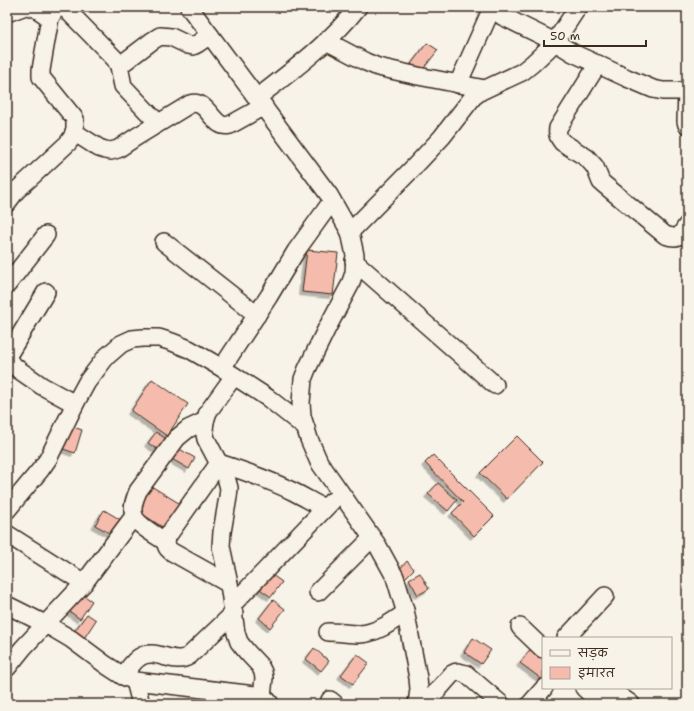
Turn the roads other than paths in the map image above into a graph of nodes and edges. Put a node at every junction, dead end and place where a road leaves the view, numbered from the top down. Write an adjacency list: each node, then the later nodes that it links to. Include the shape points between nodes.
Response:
1 (23, 7): 8 (street)
2 (30, 7): 9 (street)
3 (64, 7): 14 (street)
4 (189, 7): 10 (street)
5 (358, 7): 11 (street)
6 (492, 7): 12 (street, via 502,16); 15 (street)
7 (578, 7): 12 (street)
8 (7, 12)
9 (54, 13): 21 (street, via 41,76 75,119)
10 (210, 36): 14 (street, via 193,46 171,37 160,36); 18 (street)
11 (326, 41): 15 (street, via 378,67); 18 (street)
12 (555, 42): 13 (street); 16 (street, via 522,72)
13 (598, 64): 17 (street, via 653,89); 24 (street, via 558,128 559,138 587,158 595,166 601,182 665,235 677,237)
14 (119, 66): 19 (street, via 123,86)
15 (458, 84): 16 (street)
16 (485, 89): 25 (street, via 473,97 442,137)
17 (687, 91): 20 (street)
18 (260, 102): 19 (street, via 230,126 221,125 201,104 195,102); 22 (street)
19 (158, 123): 21 (street, via 111,151)
20 (687, 125)
21 (74, 132): 23 (street, via 68,143 16,191)
22 (332, 201): 25 (street); 31 (street, via 296,251)
23 (7, 203)
24 (687, 225)
25 (350, 232): 28 (street)
26 (46, 234): 29 (street)
27 (164, 242): 31 (street)
28 (354, 261): 35 (street); 38 (street, via 350,285 303,379 301,403)
29 (7, 285)
30 (46, 292): 32 (street)
31 (257, 315): 34 (street)
32 (7, 357)
33 (7, 360): 36 (street, via 42,386)
34 (228, 372): 36 (street, via 172,342 159,338 132,339 106,356); 37 (street); 38 (street, via 268,398)
35 (495, 385)
36 (74, 404): 42 (street, via 48,459)
37 (205, 421): 39 (street, via 206,439); 43 (street, via 177,438 138,492)
38 (306, 428): 40 (street, via 320,462)
39 (219, 463): 41 (street, via 275,483); 46 (street); 48 (street, via 229,488 222,546)
40 (340, 493): 41 (street); 45 (street)
41 (324, 508): 52 (street)
42 (7, 510)
43 (134, 516): 46 (street, via 138,522); 47 (street)
44 (7, 534): 47 (street)
45 (372, 538): 49 (street); 53 (street, via 395,577)
46 (166, 542): 48 (street, via 167,549)
47 (84, 583): 54 (street)
48 (229, 584): 52 (street)
49 (318, 592)
50 (605, 596): 57 (street)
51 (7, 605): 54 (street)
52 (233, 609): 60 (street, via 185,659 144,655 138,658); 63 (street, via 239,642 263,672)
53 (406, 613): 56 (street, via 371,632); 64 (street, via 418,678)
54 (46, 624): 59 (street); 60 (street)
55 (520, 628): 58 (street)
56 (328, 632)
57 (567, 637)
58 (542, 648)
59 (7, 668)
60 (129, 679): 63 (street, via 248,694); 66 (street)
61 (543, 689): 68 (street)
62 (585, 689): 65 (street)
63 (266, 701)
64 (418, 702): 67 (street, via 430,699 452,674 462,672)
65 (597, 703): 69 (street, via 610,692)
66 (141, 704)
67 (500, 704)
68 (530, 704)
69 (630, 704)

